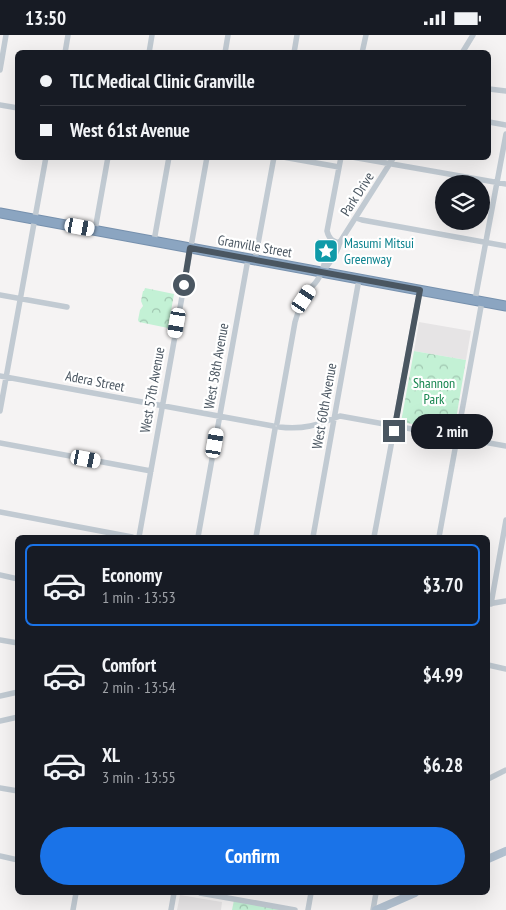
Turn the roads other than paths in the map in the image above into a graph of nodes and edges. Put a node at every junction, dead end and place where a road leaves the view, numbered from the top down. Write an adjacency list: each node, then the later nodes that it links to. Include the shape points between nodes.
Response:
1 (6, 35): 14 (street)
2 (68, 35): 8 (street)
3 (152, 35): 9 (street)
4 (228, 35): 10 (street)
5 (297, 35): 11 (street)
6 (366, 35): 12 (street)
7 (473, 35): 13 (street)
8 (66, 50)
9 (150, 50)
10 (226, 50)
11 (294, 50)
12 (363, 50)
13 (464, 50)
14 (0, 70)
15 (491, 89): 16 (street)
16 (506, 91)
17 (0, 105): 18 (street)
18 (15, 108)
19 (491, 122): 20 (street)
20 (506, 125)
21 (506, 135): 33 (street)
22 (45, 160): 37 (street)
23 (107, 160): 38 (street)
24 (168, 160): 39 (street)
25 (205, 160): 43 (street, West 57th Avenue)
26 (273, 160): 44 (street, West 58th Avenue)
27 (300, 160): 32 (street)
28 (340, 160): 32 (street)
29 (368, 160): 31 (street)
30 (392, 160): 31 (street, Park Drive)
31 (390, 164): 33 (street); 36 (street, Park Drive)
32 (339, 167): 40 (street, via 327,231 328,237)
33 (497, 183): 34 (street); 41 (street)
34 (506, 184)
35 (0, 213): 37 (highway, Granville Street)
36 (356, 218): 40 (street, Park Drive); 41 (street)
37 (35, 219): 38 (highway, Granville Street); 49 (street)
38 (94, 230): 39 (highway, Granville Street)
39 (154, 241): 43 (highway, Granville Street)
40 (340, 243): 45 (street, Park Drive, via 324,264)
41 (486, 243): 42 (street); 50 (street)
42 (506, 247)
43 (190, 248): 44 (highway, Granville Street); 54 (street, West 57th Avenue)
44 (251, 259): 45 (highway, Granville Street); 56 (street, West 58th Avenue)
45 (322, 272): 46 (highway, Granville Street); 58 (street, Park Drive, via 300,306 295,322)
46 (359, 279): 47 (highway, Granville Street); 57 (street, West 60th Avenue)
47 (420, 290): 50 (highway, Granville Street); 59 (street)
48 (0, 295): 49 (street)
49 (20, 299): 52 (street); 53 (street)
50 (479, 301): 51 (highway, Granville Street); 60 (street)
51 (506, 306)
52 (67, 307)
53 (3, 377): 54 (street, Adera Street); 55 (street)
54 (162, 406): 56 (street, Adera Street); 63 (street, West 57th Avenue)
55 (0, 411)
56 (219, 416): 58 (street, Adera Street); 68 (street, West 58th Avenue)
57 (335, 418): 58 (street, Adera Street, via 304,428); 59 (street, Adera Street, via 340,416); 70 (street, West 60th Avenue)
58 (276, 426): 69 (street, Park Drive)
59 (395, 426): 60 (street, Adera Street); 71 (street)
60 (457, 438): 62 (street, Adera Street); 72 (street)
61 (0, 443): 63 (street)
62 (506, 446)
63 (150, 471): 67 (street, West 57th Avenue)
64 (0, 513): 66 (street)
65 (506, 521): 75 (street)
66 (121, 535)
67 (139, 535)
68 (198, 535)
69 (256, 535)
70 (314, 535)
71 (374, 535)
72 (439, 535)
73 (0, 575): 74 (street)
74 (15, 578)
75 (490, 599)
76 (506, 601): 77 (street)
77 (490, 604)
78 (0, 640): 79 (street)
79 (15, 642)
80 (490, 665): 81 (street)
81 (506, 669)
82 (15, 693): 83 (street)
83 (0, 696)
84 (15, 718): 85 (street)
85 (0, 721)
86 (506, 770): 87 (street)
87 (490, 778)
88 (0, 788): 89 (street)
89 (15, 790)
90 (506, 851): 93 (main road)
91 (0, 856): 92 (street)
92 (15, 858)
93 (490, 858)
94 (76, 895): 100 (street)
95 (174, 895): 101 (street)
96 (234, 895): 102 (street)
97 (311, 895): 103 (street)
98 (376, 895): 104 (street)
99 (410, 895): 104 (main road)
100 (73, 910)
101 (170, 910)
102 (295, 910)
103 (308, 910)
104 (374, 910)

